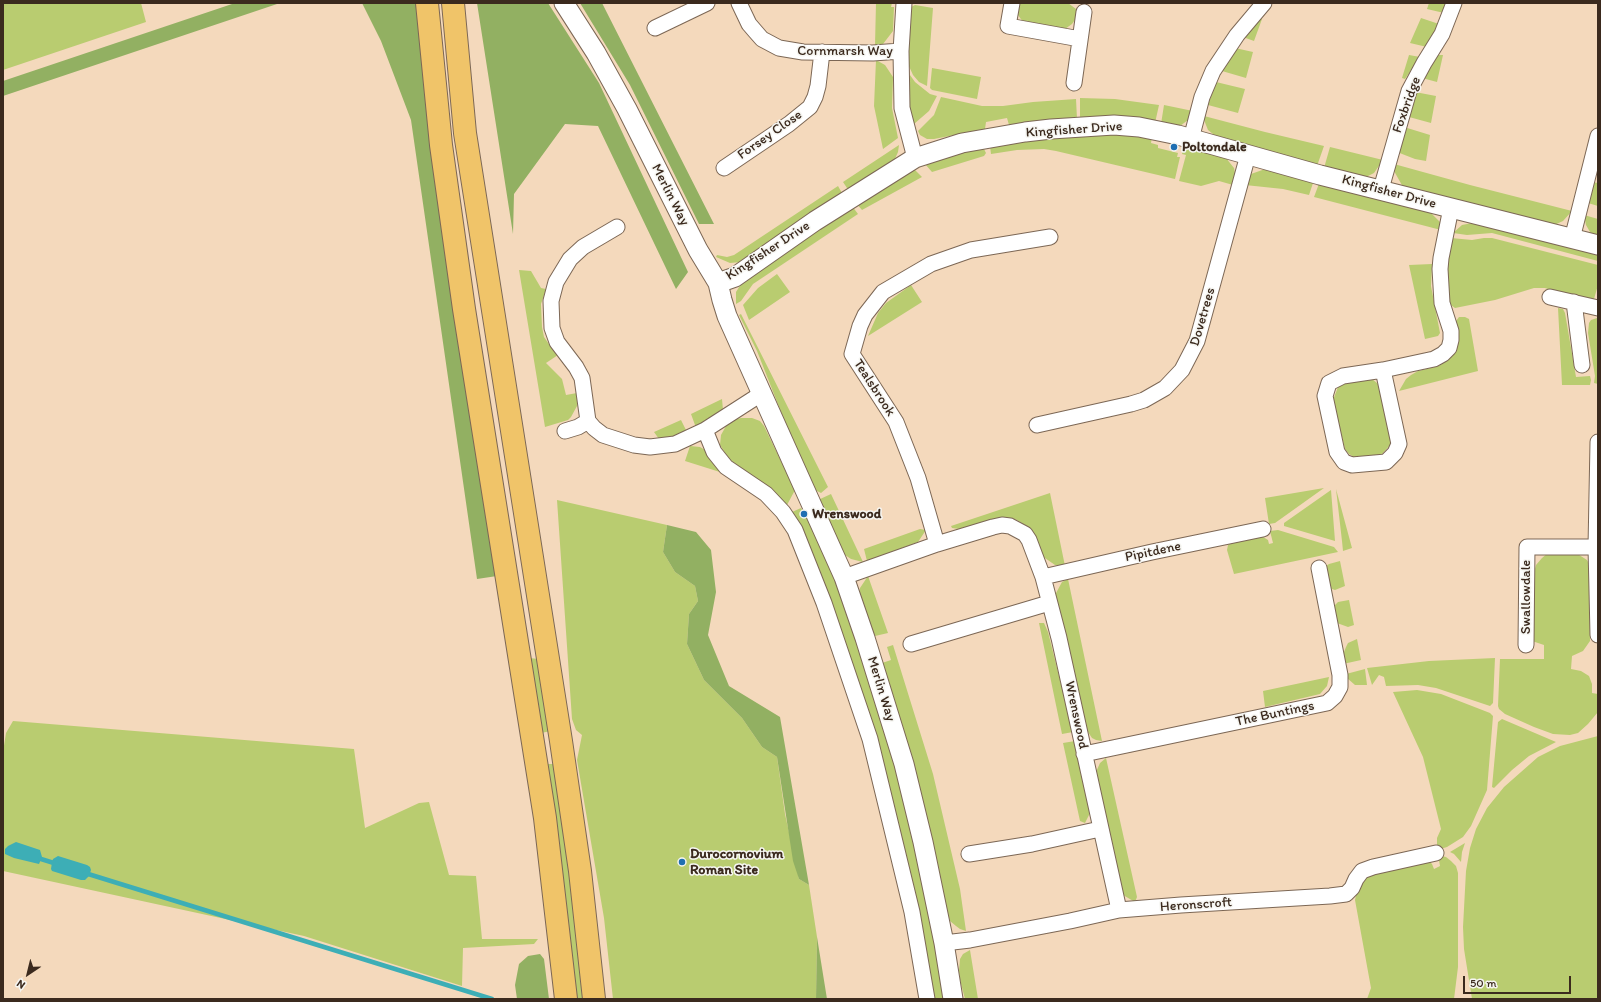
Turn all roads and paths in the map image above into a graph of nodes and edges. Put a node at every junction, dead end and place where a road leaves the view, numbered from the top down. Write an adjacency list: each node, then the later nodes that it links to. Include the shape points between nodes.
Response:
1 (426, 3): 55 (highway, via 441,145 464,308 545,818)
2 (453, 3): 56 (highway, via 465,133 561,741 580,871)
3 (564, 3): 27 (street, Merlin Way, via 596,53 698,250)
4 (707, 3): 11 (street)
5 (739, 3): 13 (street, Cornmarsh Way, via 749,24 770,44 789,51)
6 (904, 3): 14 (street)
7 (1012, 3): 12 (street, via 1008,26)
8 (1264, 3): 17 (street, via 1237,35 1213,71 1202,97)
9 (1454, 3): 21 (street, Foxbridge, via 1442,34 1409,91)
10 (1084, 12): 12 (street)
11 (655, 28)
12 (1080, 39): 15 (street)
13 (822, 52): 14 (street, Cornmarsh Way); 20 (street, Forsey Close, via 818,86 810,107)
14 (901, 52): 19 (street, via 902,108)
15 (1074, 83)
16 (1598, 136): 25 (street)
17 (1191, 139): 18 (street, Kingfisher Drive); 19 (street, Kingfisher Drive, via 1139,127 1114,125 1058,128 962,143)
18 (1248, 155): 21 (street, Kingfisher Drive); 35 (street, Dovetrees, via 1199,336 1182,370 1165,388 1144,400)
19 (915, 158): 27 (street, Kingfisher Drive, via 815,221 735,277)
20 (724, 168)
21 (1381, 189): 22 (street, Kingfisher Drive)
22 (1451, 208): 25 (street, Kingfisher Drive); 32 (street, via 1440,258 1442,304 1451,331 1449,348 1434,359)
23 (617, 227): 34 (street, via 583,247 570,259 556,282 551,301 552,328 557,342 582,378)
24 (1050, 237): 40 (street, Tealsbrook, via 971,250 931,264 883,292 865,315 860,326 852,354 896,422 918,478)
25 (1572, 239): 26 (street, Kingfisher Drive)
26 (1598, 245)
27 (718, 283): 33 (street, Merlin Way, via 727,316)
28 (1550, 297): 29 (street)
29 (1574, 302): 30 (street); 31 (street)
30 (1598, 308)
31 (1582, 365)
32 (1383, 370): 32 (street, via 1399,444 1395,453 1386,462 1352,465 1344,462 1337,452 1325,396 1329,383 1343,376)
33 (761, 394): 36 (street); 43 (street, Merlin Way)
34 (588, 421): 36 (street, via 603,435 634,445 650,447 675,444); 37 (street)
35 (1038, 425)
36 (705, 430): 57 (street, Merlin Way, via 714,452 726,468 766,494 783,512 795,530 811,569 870,739 912,912)
37 (565, 431)
38 (1598, 442): 41 (street)
39 (1263, 530): 44 (street, Pipitdene)
40 (937, 544): 43 (street, Wrenswood); 44 (street, Wrenswood, via 993,527 1010,526 1025,534 1029,540)
41 (1596, 547): 46 (street); 48 (street, Swallowdale, via 1527,547)
42 (1319, 568): 49 (street, The Buntings, via 1340,675 1340,686 1335,696 1327,703)
43 (844, 577): 54 (street, Merlin Way, via 904,764 924,842)
44 (1043, 577): 45 (street, Wrenswood)
45 (1049, 603): 47 (street); 49 (street, Wrenswood)
46 (1598, 636)
47 (911, 644)
48 (1526, 645)
49 (1084, 754): 50 (street, Wrenswood)
50 (1100, 829): 52 (street); 53 (street, Wrenswood)
51 (1436, 853): 53 (street, Heronscroft, via 1362,871 1346,894)
52 (969, 854)
53 (1119, 910): 54 (street, Heronscroft)
54 (944, 943): 58 (street, Merlin Way)
55 (566, 999)
56 (594, 999)
57 (927, 999)
58 (953, 999)

